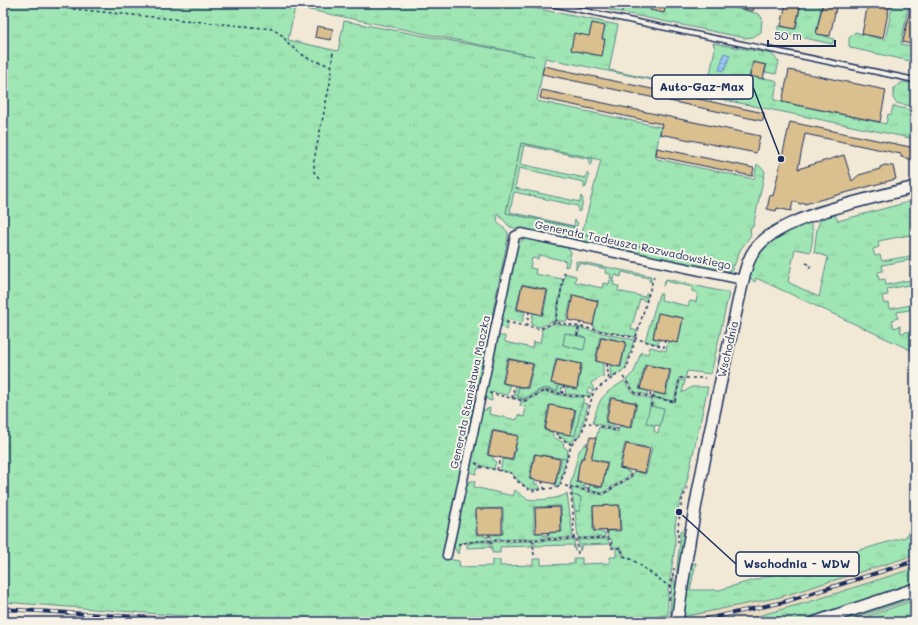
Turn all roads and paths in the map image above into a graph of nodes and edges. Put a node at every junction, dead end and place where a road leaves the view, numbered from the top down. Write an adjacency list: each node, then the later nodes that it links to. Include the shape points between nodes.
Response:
1 (13, 3): 6 (path, via 273,29 307,58)
2 (546, 3): 4 (lane)
3 (627, 3): 4 (path)
4 (618, 18): 7 (lane)
5 (333, 51): 6 (path)
6 (331, 66): 10 (path, via 330,83 314,160 314,172)
7 (915, 80)
8 (911, 161): 9 (path)
9 (915, 161)
10 (319, 178)
11 (915, 187): 17 (street, Wschodnia, via 814,214 778,230 754,251)
12 (517, 234): 17 (street, Generała Tadeusza Rozwadowskiego); 67 (street, Generała Stanisława Maczka, via 513,240)
13 (806, 263): 15 (path, via 811,265)
14 (565, 270): 20 (path)
15 (808, 271)
16 (654, 276): 25 (path)
17 (744, 280): 71 (street, Wschodnia, via 693,516)
18 (529, 312): 22 (path)
19 (506, 322): 22 (path)
20 (555, 322): 22 (path, via 540,329); 23 (path)
21 (580, 322): 23 (path)
22 (527, 326)
23 (579, 327): 24 (path); 25 (path)
24 (577, 336)
25 (636, 339): 26 (path, via 664,347); 30 (path, via 627,368)
26 (665, 340)
27 (607, 364): 30 (path)
28 (623, 377): 37 (path, via 635,393)
29 (706, 378): 37 (path, via 680,378 675,402)
30 (609, 381): 36 (path, via 598,388)
31 (514, 386): 38 (path)
32 (564, 386): 35 (path)
33 (651, 392): 37 (path)
34 (491, 394): 38 (path)
35 (562, 394): 36 (path); 38 (path, via 544,391 524,401)
36 (591, 397): 43 (path, via 582,433)
37 (651, 397): 39 (path)
38 (512, 398)
39 (651, 406)
40 (589, 423): 41 (path, via 617,431)
41 (618, 425)
42 (557, 432): 43 (path, via 557,436)
43 (572, 445): 52 (path, via 561,486)
44 (500, 458): 46 (path)
45 (476, 463): 46 (path)
46 (497, 470): 52 (path, via 511,474 528,490)
47 (632, 470): 53 (path, via 631,476 603,494)
48 (542, 481): 52 (path)
49 (589, 485): 53 (path)
50 (565, 486): 51 (path)
51 (570, 487): 53 (path); 60 (path)
52 (545, 490)
53 (588, 490)
54 (682, 500): 64 (path)
55 (607, 531): 58 (path)
56 (548, 532): 59 (path)
57 (489, 534): 62 (path)
58 (607, 538): 60 (path); 69 (path, via 610,540 611,548 621,548 624,556)
59 (548, 539): 60 (path); 61 (path)
60 (575, 539): 66 (path)
61 (533, 540): 62 (path); 68 (path)
62 (490, 541): 63 (path); 65 (path)
63 (459, 544)
64 (678, 547)
65 (491, 548)
66 (578, 554)
67 (447, 555)
68 (534, 556)
69 (670, 587)
70 (915, 589): 72 (street)
71 (677, 622)
72 (816, 622)

